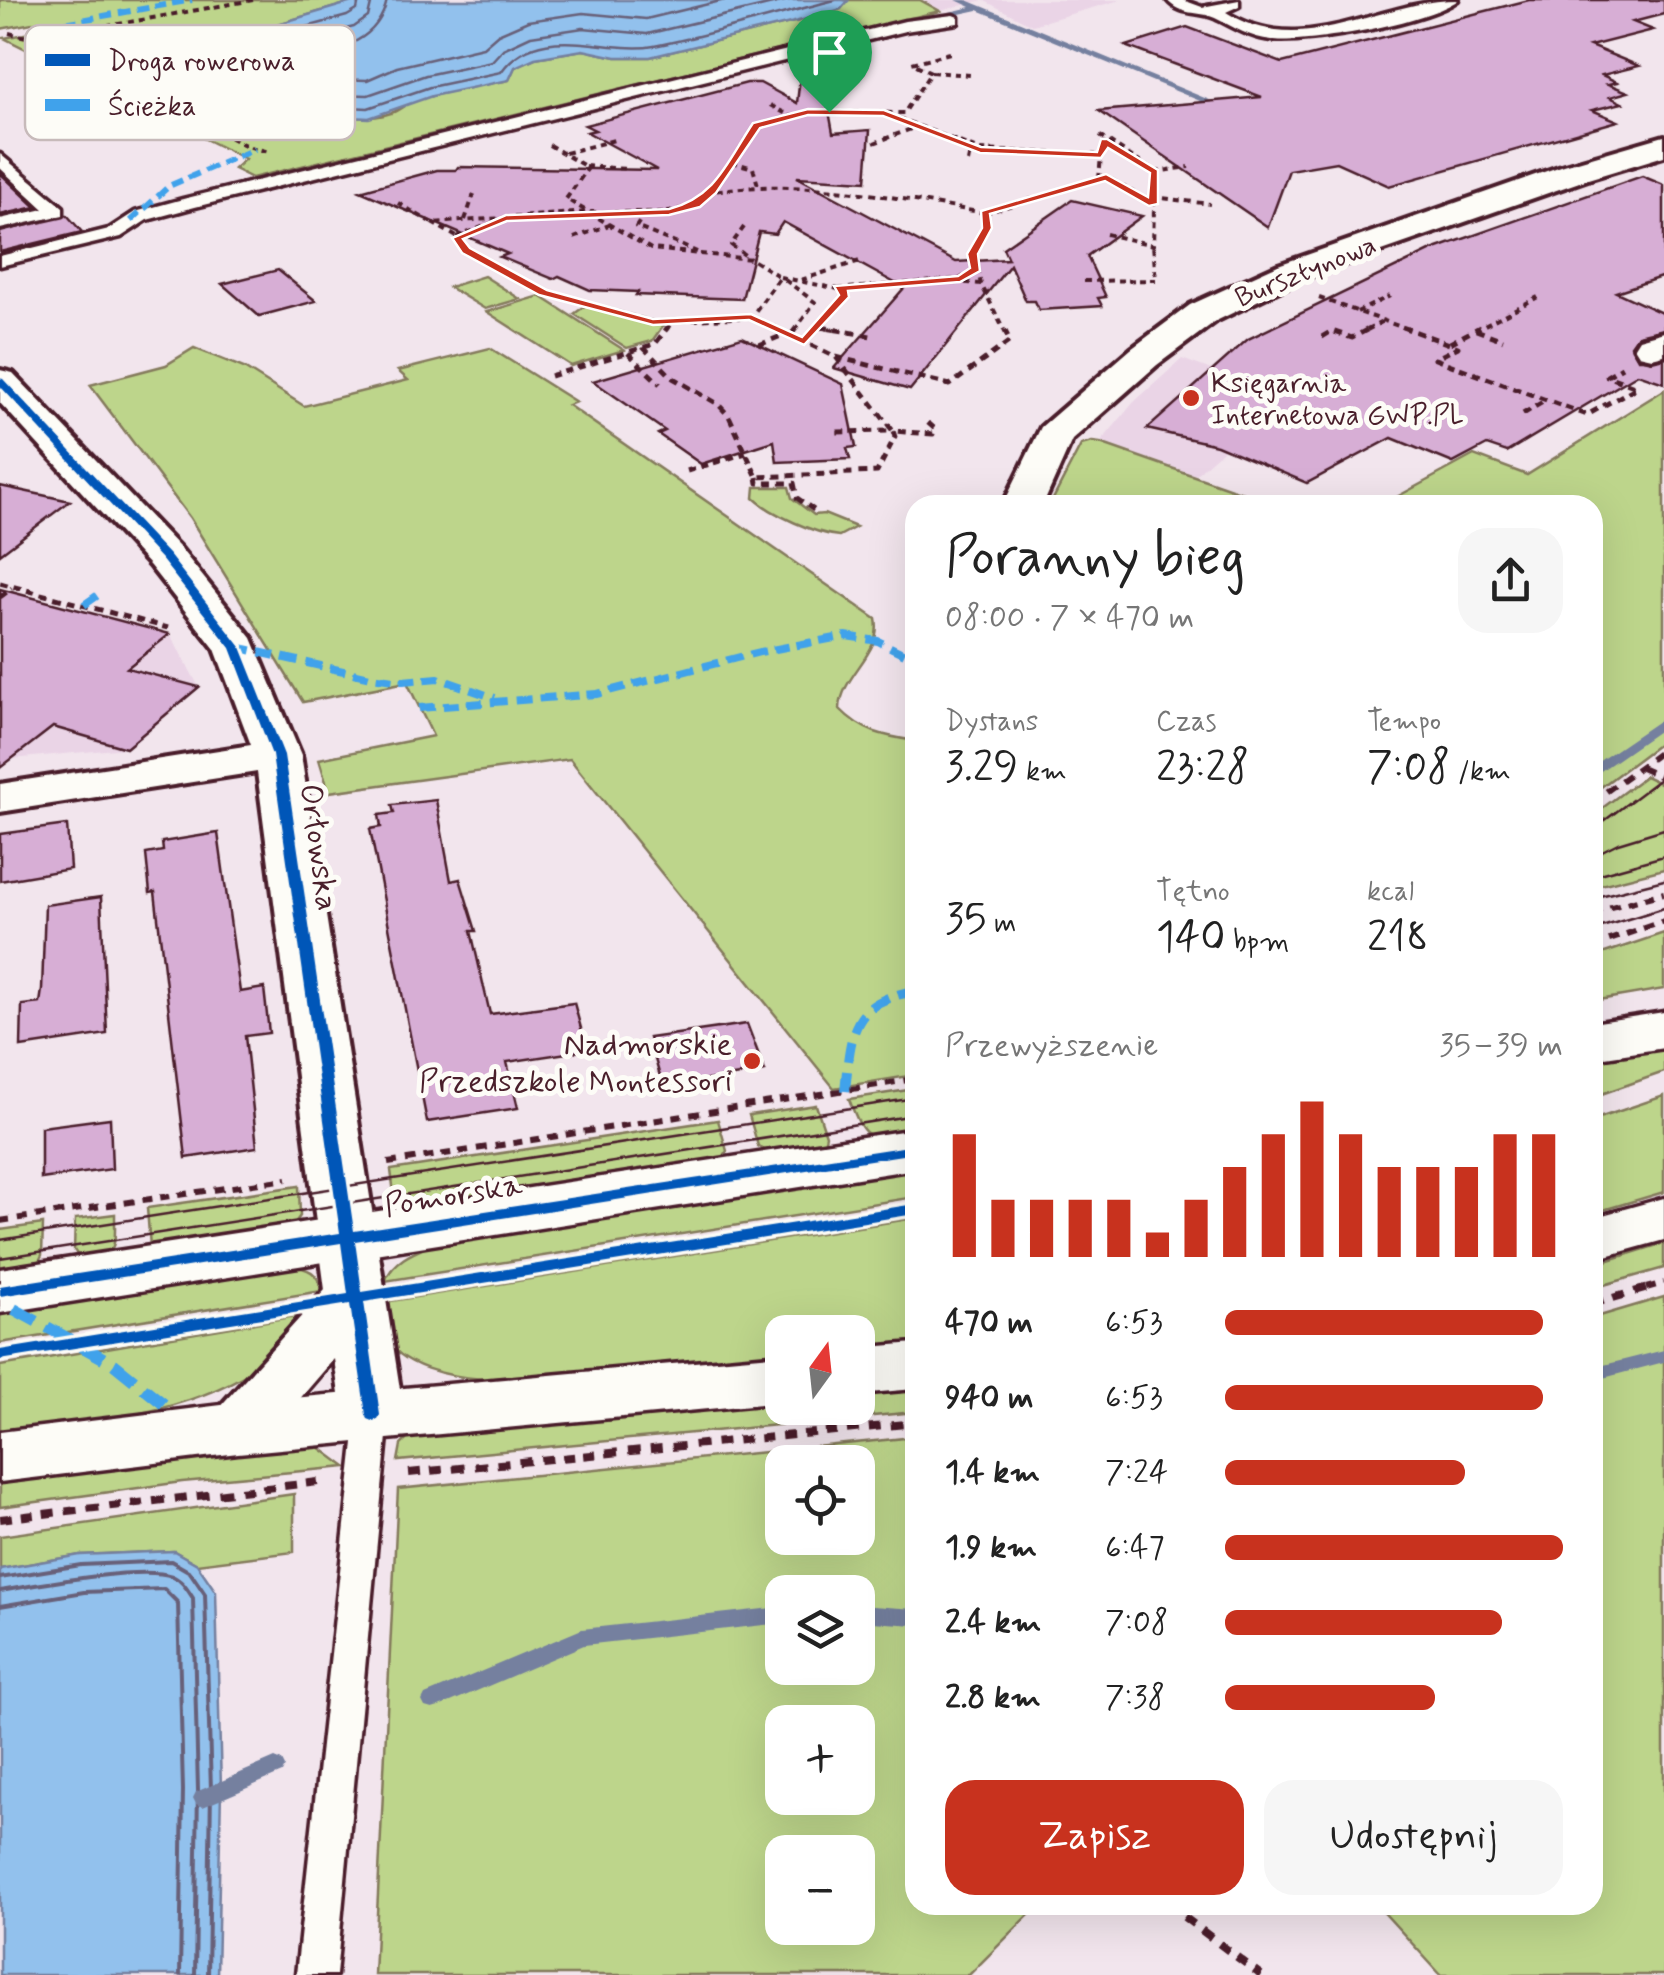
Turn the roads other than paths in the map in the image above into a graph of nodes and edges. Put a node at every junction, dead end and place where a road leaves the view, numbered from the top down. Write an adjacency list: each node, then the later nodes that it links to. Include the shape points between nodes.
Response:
1 (1174, 0): 4 (lane, via 1182,8)
2 (1232, 0): 4 (lane)
3 (1451, 0): 4 (lane, via 1286,38 1226,21)
4 (1214, 11)
5 (953, 20): 9 (lane, via 905,26 189,202 141,216 115,233)
6 (1664, 146): 11 (street, Bursztynowa, via 1290,272 1203,313 1055,435)
7 (0, 158): 8 (lane, via 57,211)
8 (0, 224)
9 (0, 261)
10 (0, 381): 12 (street, Orłowska, via 165,558 236,647)
11 (1027, 495)
12 (278, 755): 13 (street); 19 (street, Orłowska)
13 (0, 798)
14 (1664, 1030): 15 (street)
15 (1603, 1039)
16 (905, 1150): 19 (street, Pomorska)
17 (1664, 1219): 18 (street)
18 (1603, 1236)
19 (351, 1268): 20 (street, Pomorska); 24 (street); 25 (street, Orłowska)
20 (0, 1291)
21 (905, 1367): 22 (street)
22 (875, 1370)
23 (765, 1381): 25 (street)
24 (238, 1428): 25 (street); 26 (street)
25 (372, 1446): 27 (lane)
26 (0, 1457)
27 (316, 1975)

